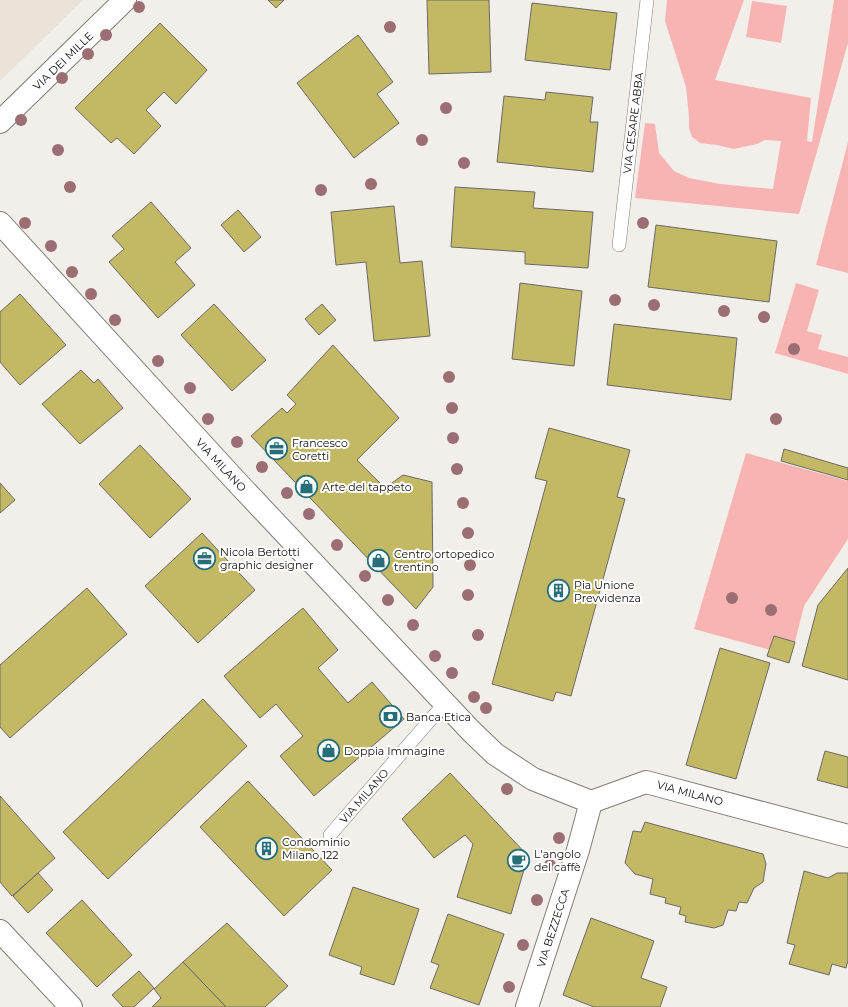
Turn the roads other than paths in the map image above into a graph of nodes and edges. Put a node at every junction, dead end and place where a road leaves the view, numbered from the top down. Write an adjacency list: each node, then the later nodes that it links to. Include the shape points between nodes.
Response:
1 (125, 0): 3 (street, VIA DEI MILLE)
2 (647, 0): 5 (lane, VIA CESARE ABBA)
3 (0, 122)
4 (0, 223): 6 (street, VIA MILANO, via 228,474)
5 (619, 245)
6 (446, 703): 7 (street, VIA MILANO, via 495,754 533,779); 8 (lane, VIA MILANO)
7 (591, 802): 9 (street, VIA MILANO, via 646,782); 12 (street, VIA BEZZECCA)
8 (330, 835)
9 (848, 836)
10 (0, 931): 11 (street)
11 (71, 1007)
12 (527, 1007)

